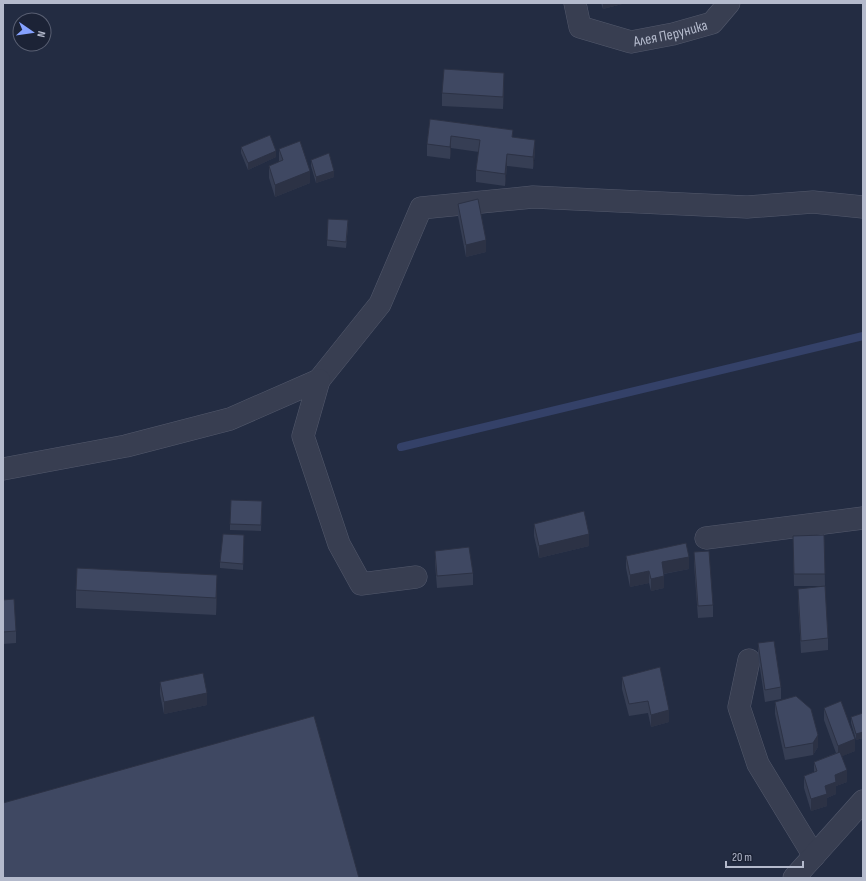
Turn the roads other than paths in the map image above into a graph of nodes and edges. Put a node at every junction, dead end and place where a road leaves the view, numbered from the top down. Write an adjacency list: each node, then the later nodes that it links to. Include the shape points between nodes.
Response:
1 (575, 3): 2 (street, Алея Перуника, via 580,27 631,42 712,23)
2 (729, 3)
3 (863, 207): 4 (street, via 813,202 747,207 533,197 421,208 380,304)
4 (319, 380): 5 (street, via 230,419 126,446); 8 (street, via 303,436 340,544 361,584)
5 (3, 469)
6 (863, 518): 7 (street)
7 (706, 538)
8 (416, 577)
9 (749, 660): 11 (street, via 739,707 758,764)
10 (863, 801): 11 (street)
11 (814, 856): 12 (street)
12 (794, 878)

